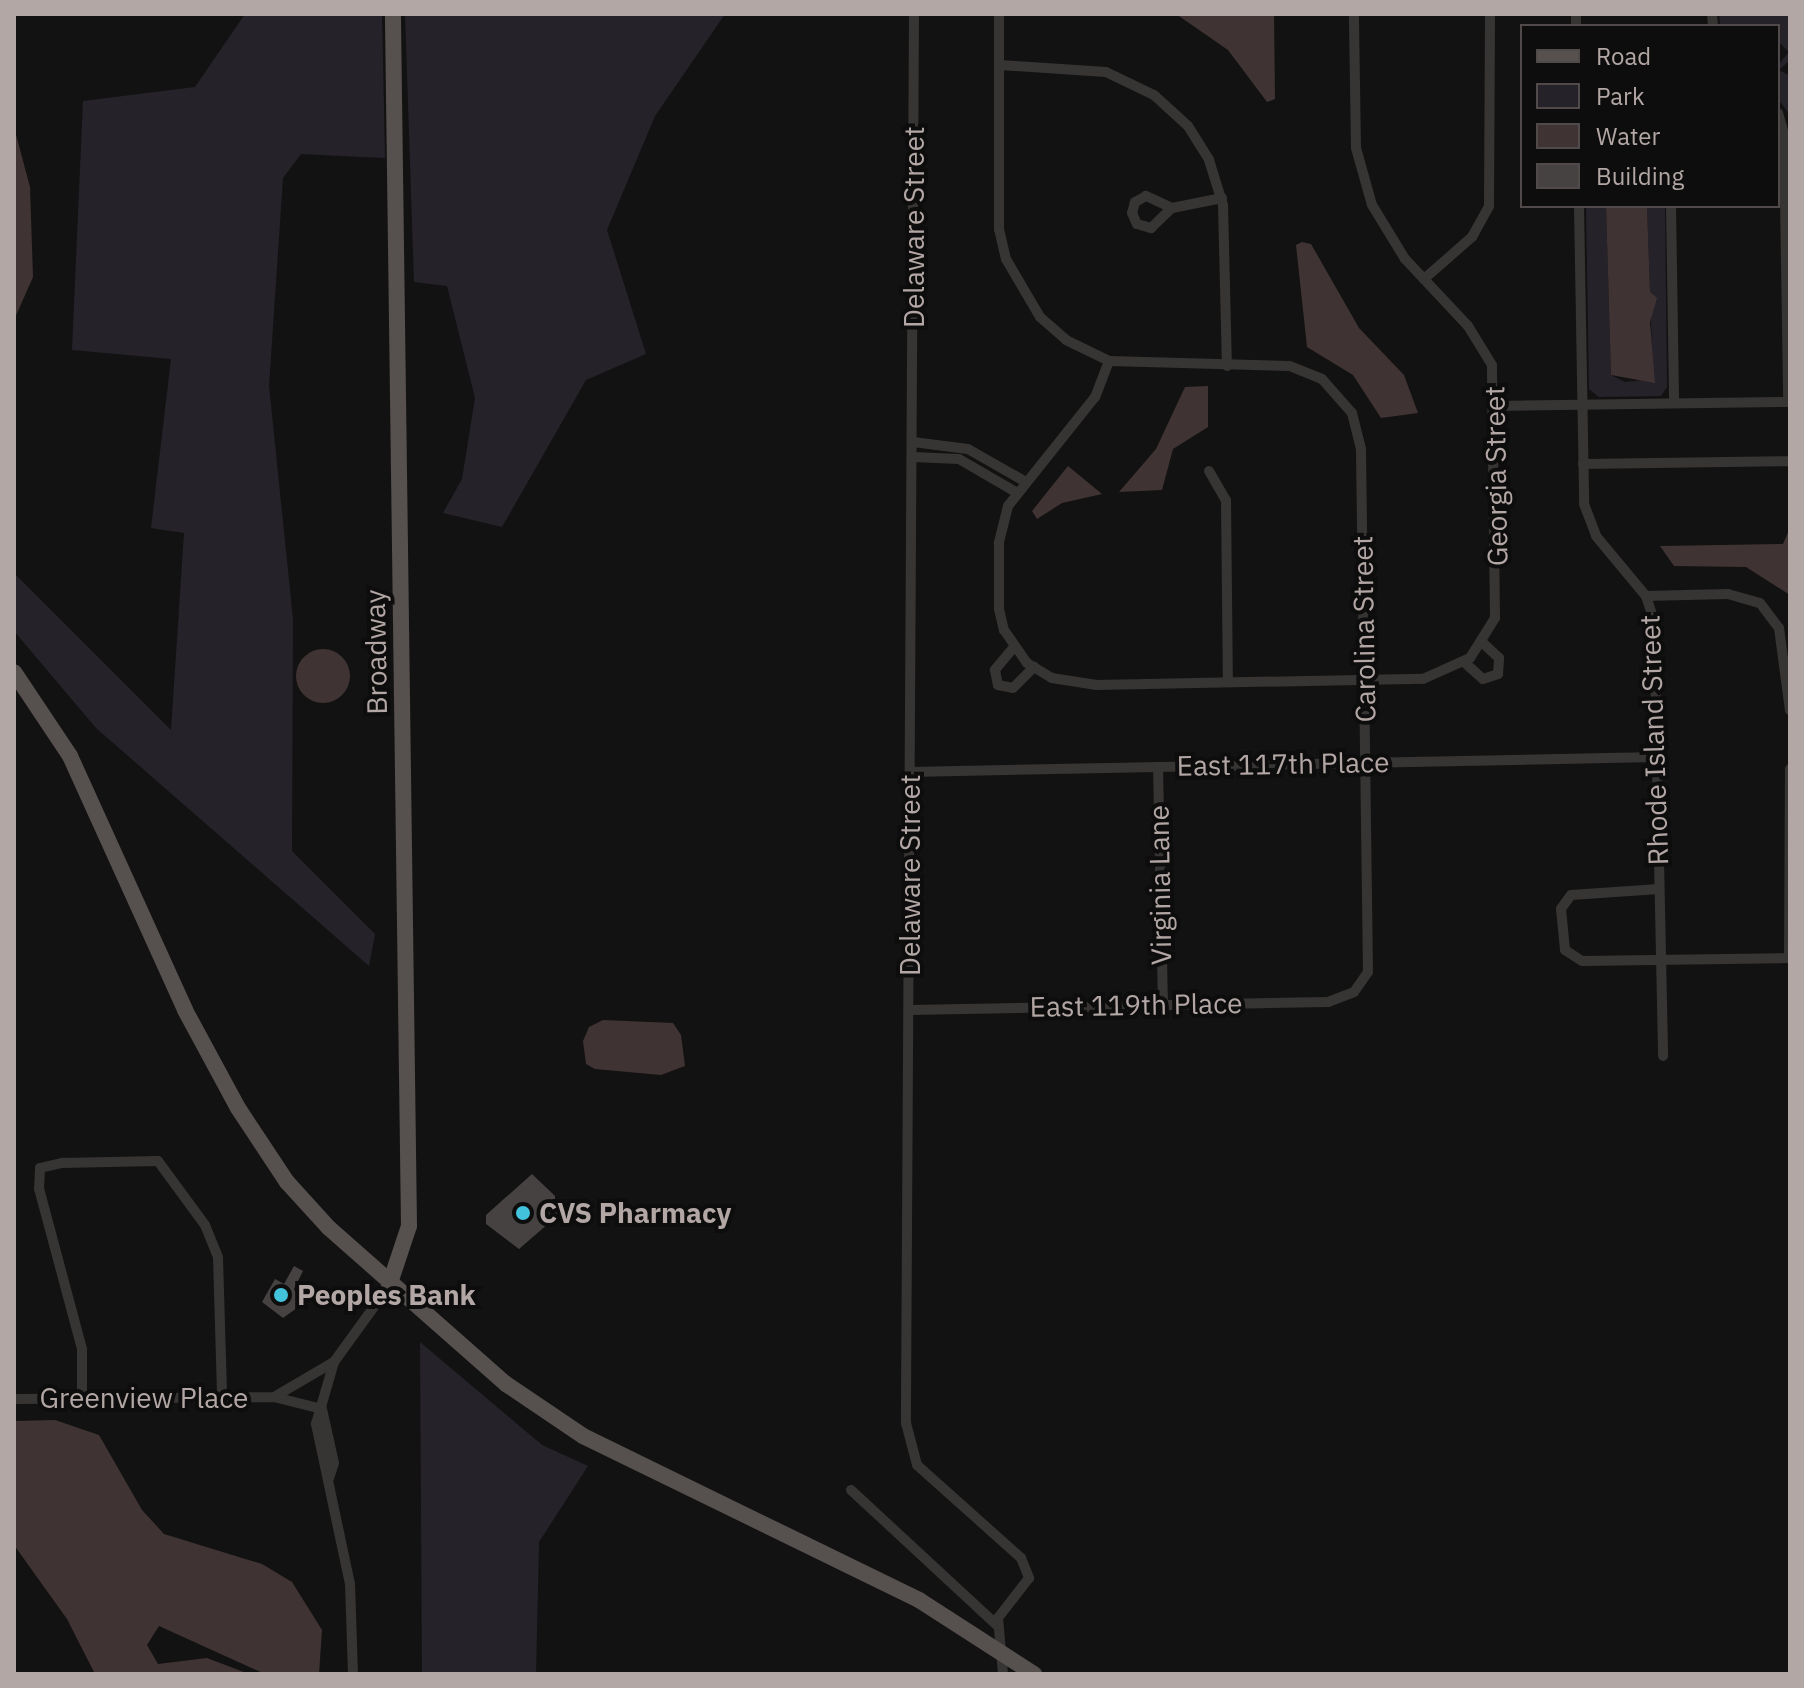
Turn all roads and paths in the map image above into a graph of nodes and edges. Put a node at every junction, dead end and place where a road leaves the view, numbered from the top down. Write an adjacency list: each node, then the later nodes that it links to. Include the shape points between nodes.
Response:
1 (393, 14): 50 (main road, Broadway, via 409,1226)
2 (914, 14): 22 (street, Delaware Street)
3 (999, 14): 6 (street)
4 (1354, 14): 14 (street, Georgia Street, via 1360,164 1384,227)
5 (1490, 14): 14 (street, via 1489,206 1472,237)
6 (1000, 65): 9 (street, via 1094,69 1154,95 1195,136); 16 (street, via 999,229 1010,271 1051,328)
7 (1780, 122): 8 (street)
8 (1788, 156): 13 (street)
9 (1222, 198): 10 (street); 17 (street)
10 (1172, 208)
11 (1579, 208): 20 (street, Rhode Island Street)
12 (1671, 208): 19 (street)
13 (1788, 241): 15 (street)
14 (1424, 279): 21 (street, Georgia Street, via 1486,350)
15 (1789, 295): 18 (street)
16 (1109, 361): 17 (street, Carolina Street); 27 (street, via 1088,407)
17 (1227, 366): 35 (street, Carolina Street, via 1301,369 1329,384 1358,428)
18 (1789, 402): 19 (street)
19 (1674, 403): 20 (street)
20 (1582, 405): 21 (street); 25 (street, Rhode Island Street)
21 (1497, 406): 30 (street, Georgia Street, via 1499,599)
22 (913, 442): 23 (street, Delaware Street); 27 (street, via 968,449)
23 (913, 457): 28 (street, via 959,459); 42 (street, Delaware Street)
24 (1787, 461): 25 (street)
25 (1583, 464): 29 (street, Rhode Island Street, via 1591,525)
26 (1209, 471): 36 (street, via 1226,500)
27 (1024, 481): 28 (street)
28 (1016, 492): 31 (street, via 1001,529 998,568 999,609)
29 (1646, 596): 37 (street, via 1738,595 1760,603 1779,628); 38 (street, Rhode Island Street, via 1654,621)
30 (1483, 643): 32 (street, Georgia Street); 32 (street, via 1499,658 1498,674 1483,679)
31 (1014, 647): 33 (street); 33 (street, via 995,670 998,685 1013,688)
32 (1464, 662): 35 (street, Georgia Street, via 1445,673)
33 (1034, 667): 36 (street, via 1080,685)
34 (14, 672): 50 (main road, via 70,756 185,1010 242,1116 287,1182)
35 (1365, 681): 36 (street); 39 (street, Carolina Street)
36 (1228, 682)
37 (1790, 710)
38 (1656, 757): 39 (street, East 117th Place); 43 (street, Rhode Island Street)
39 (1366, 762): 40 (street, East 117th Place); 46 (street, Carolina Street, via 1370,962)
40 (1158, 767): 42 (street, East 117th Place); 47 (street, Virginia Lane)
41 (1790, 769): 44 (street)
42 (910, 772): 48 (street, Delaware Street)
43 (1659, 889): 45 (street, Rhode Island Street); 45 (street, via 1582,891 1561,909 1561,943 1575,959)
44 (1790, 958): 45 (street)
45 (1661, 960): 49 (street, Rhode Island Street)
46 (1359, 987): 47 (street, East 119th Place, via 1328,1002)
47 (1163, 1004): 48 (street, East 119th Place)
48 (909, 1010): 58 (street, Delaware Street, via 907,1445 917,1465 1021,1558 1029,1578)
49 (1663, 1056)
50 (389, 1286): 51 (street); 59 (main road, via 506,1384 583,1436 822,1550)
51 (334, 1362): 54 (street, Greenview Place); 56 (street)
52 (222, 1396): 53 (street, Greenview Place); 53 (street, via 218,1258 205,1225 158,1161 40,1168 39,1189 82,1349); 54 (street, Greenview Place)
53 (82, 1397): 55 (street, Greenview Place)
54 (274, 1397): 56 (street, Greenview Place)
55 (14, 1399)
56 (322, 1409): 60 (street, via 350,1584)
57 (851, 1490): 58 (street)
58 (997, 1625): 59 (street)
59 (998, 1647): 61 (street); 62 (main road)
60 (353, 1674)
61 (1003, 1674)
62 (1034, 1674)

